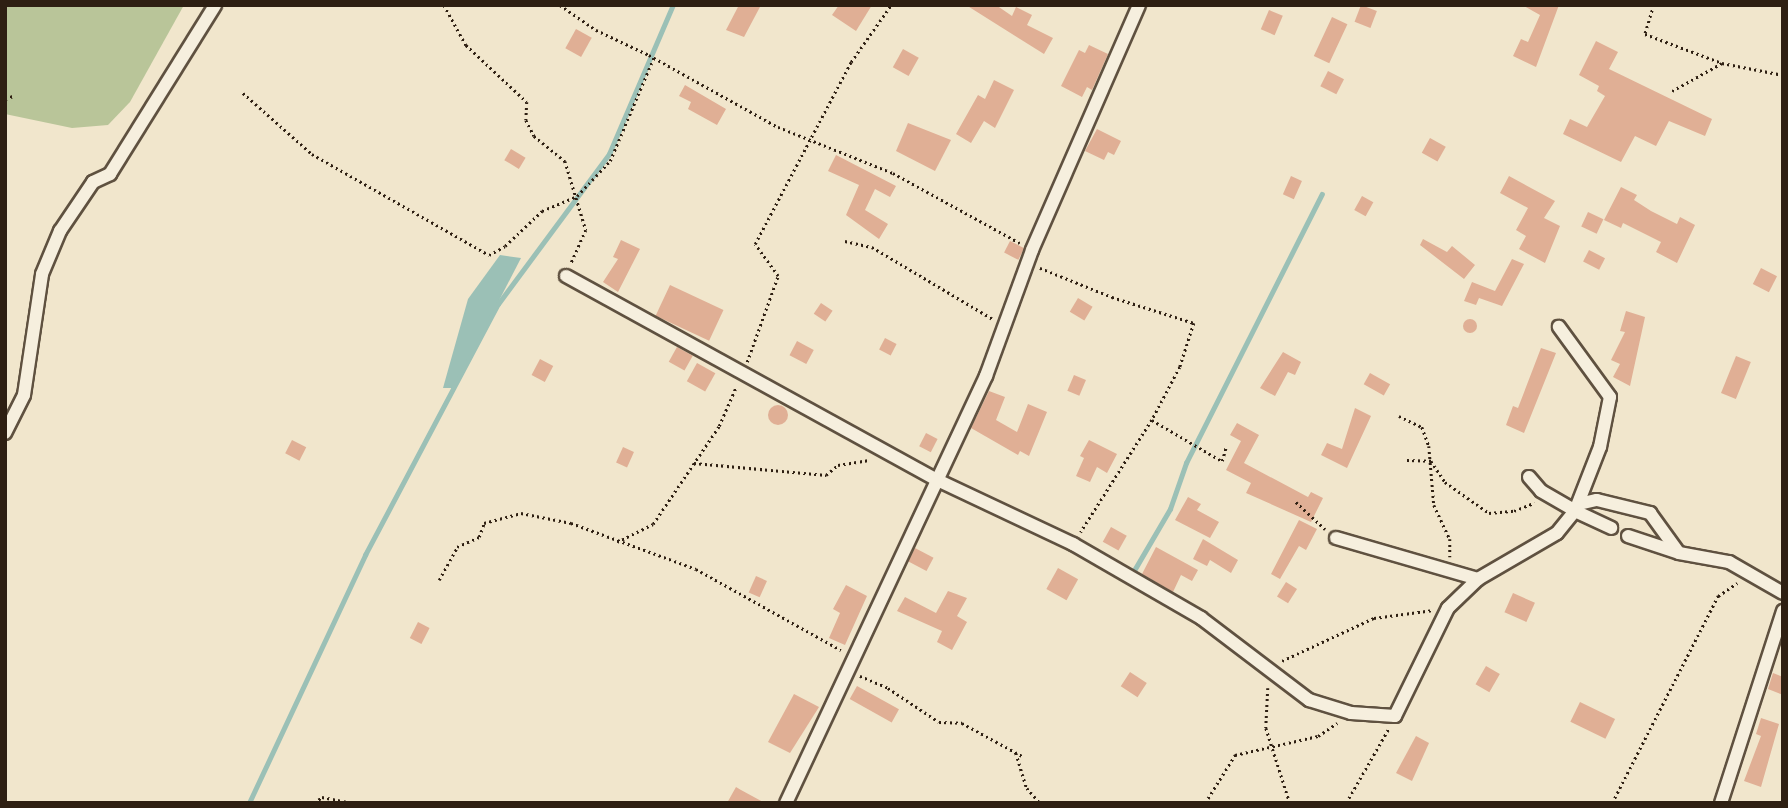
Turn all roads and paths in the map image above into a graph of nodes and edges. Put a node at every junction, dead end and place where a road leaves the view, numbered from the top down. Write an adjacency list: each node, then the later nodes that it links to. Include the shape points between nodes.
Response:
1 (215, 5): 25 (street, via 110,174 93,182 60,231 42,274 24,395)
2 (444, 5): 15 (path, via 466,45 527,102 526,120 534,136 565,161)
3 (560, 5): 7 (path, via 596,30)
4 (891, 5): 14 (path, via 851,62)
5 (1139, 5): 17 (street)
6 (1654, 5): 8 (path, via 1645,34)
7 (654, 57): 14 (path, via 778,127); 15 (path, via 610,161)
8 (1723, 63): 9 (path); 10 (path)
9 (1783, 75)
10 (1672, 91)
11 (243, 93): 15 (path, via 312,154 489,254 505,246 542,211)
12 (13, 96): 13 (path)
13 (5, 99)
14 (808, 139): 17 (path, via 893,173); 22 (path, via 755,244 778,276)
15 (577, 196): 19 (path, via 586,230)
16 (845, 241): 20 (path, via 872,247)
17 (1032, 250): 18 (street)
18 (1028, 263): 20 (street); 24 (path, via 1112,298 1194,323 1180,367)
19 (566, 276): 22 (street)
20 (1004, 327): 32 (street, via 986,376)
21 (1559, 327): 35 (street, via 1609,397 1600,447)
22 (743, 373): 27 (street); 30 (path, via 719,426)
23 (1399, 416): 29 (path, via 1423,428)
24 (1152, 419): 26 (path, via 1222,461); 40 (path)
25 (5, 433)
26 (1226, 447)
27 (887, 452): 30 (path, via 838,465 826,475); 32 (street)
28 (1407, 460): 29 (path)
29 (1431, 461): 34 (path, via 1445,482 1489,513 1498,515 1529,502); 42 (path, via 1434,505 1450,539)
30 (694, 463): 39 (path, via 653,524)
31 (1529, 477): 35 (street, via 1541,491)
32 (935, 479): 40 (street); 49 (street)
33 (1296, 502): 38 (path)
34 (1541, 503)
35 (1577, 508): 36 (street); 41 (street, via 1597,500 1650,513); 44 (street, via 1557,533)
36 (1611, 528)
37 (1628, 536): 41 (street)
38 (1336, 538): 42 (street)
39 (617, 542): 45 (path, via 571,523 521,513 504,516 484,523 479,537 457,547); 49 (path, via 696,569)
40 (1073, 544): 50 (street, via 1201,618)
41 (1679, 553): 43 (street, via 1729,562)
42 (1451, 572): 44 (street)
43 (1750, 573): 46 (street); 64 (path, via 1718,596)
44 (1478, 579): 47 (street)
45 (439, 580)
46 (1783, 593)
47 (1448, 608): 50 (path, via 1374,618); 53 (street)
48 (1783, 611): 65 (street)
49 (854, 656): 51 (street)
50 (1267, 668): 52 (street, via 1309,700); 54 (path)
51 (847, 671): 55 (path, via 888,688 939,722 962,723); 59 (street)
52 (1351, 713): 53 (street); 54 (path, via 1318,736)
53 (1395, 716): 63 (path)
54 (1270, 746): 61 (path, via 1235,755); 62 (path)
55 (1015, 752): 56 (path); 60 (path, via 1027,788)
56 (1024, 757)
57 (314, 803): 58 (path, via 322,797)
58 (352, 803)
59 (786, 803)
60 (1040, 803)
61 (1205, 803)
62 (1290, 803)
63 (1346, 803)
64 (1612, 803)
65 (1721, 803)

